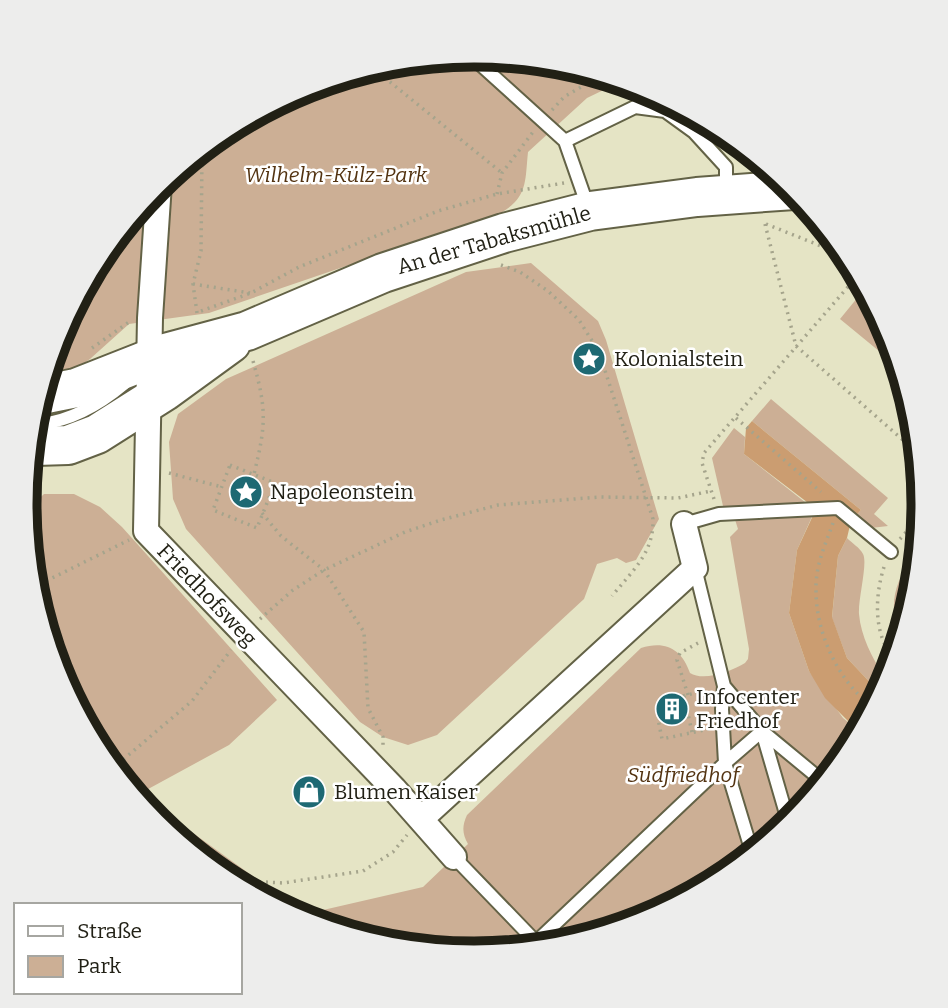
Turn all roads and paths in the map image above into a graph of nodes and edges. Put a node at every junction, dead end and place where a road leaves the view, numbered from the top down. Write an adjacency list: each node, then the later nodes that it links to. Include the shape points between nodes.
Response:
1 (484, 67): 6 (lane)
2 (383, 76): 8 (path)
3 (664, 111): 6 (lane, via 635,107)
4 (674, 116): 5 (lane)
5 (698, 129): 10 (lane, via 726,167)
6 (565, 141): 12 (lane)
7 (202, 162): 16 (path, via 201,251)
8 (502, 173)
9 (496, 194): 17 (path, via 438,211 299,267)
10 (761, 200): 12 (main road, An der Tabaksmühle); 13 (path); 20 (path)
11 (158, 203): 22 (street, Friedhofsweg)
12 (590, 211): 19 (main road, An der Tabaksmühle, via 426,257 318,299)
13 (826, 245)
14 (494, 263): 32 (path, via 520,272 579,320 599,352)
15 (852, 283): 20 (path)
16 (193, 284): 17 (path); 17 (path, via 197,313)
17 (251, 293)
18 (132, 320): 21 (path)
19 (250, 346): 22 (main road, An der Tabaksmühle); 23 (main road, An der Tabaksmühle); 29 (path, via 263,398 264,428)
20 (798, 347): 25 (path); 26 (path)
21 (92, 349)
22 (150, 358): 23 (street, Friedhofsweg); 24 (main road, An der Tabaksmühle)
23 (150, 400): 27 (main road, An der Tabaksmühle, via 82,441); 28 (street, Friedhofsweg)
24 (49, 403)
25 (736, 418): 31 (path, via 704,453 702,463); 33 (path)
26 (907, 444)
27 (40, 446)
28 (146, 467): 30 (path); 38 (street, Friedhofsweg)
29 (254, 474): 30 (path, via 230,465); 34 (path, via 275,483)
30 (222, 486): 34 (path, via 213,510 257,528)
31 (711, 491): 32 (path, via 678,498); 35 (path)
32 (646, 497): 41 (path, via 498,505 405,532); 43 (path, via 653,519 649,549)
33 (838, 508): 35 (lane); 39 (lane); 49 (path, via 819,560 820,623 836,665)
34 (262, 513): 41 (path, via 281,536)
35 (719, 514): 36 (lane)
36 (684, 524): 40 (street)
37 (910, 529): 39 (path)
38 (146, 531): 42 (path); 44 (street, Friedhofsweg)
39 (891, 552): 46 (path, via 878,594 879,626)
40 (695, 568): 45 (lane); 59 (street)
41 (324, 570): 44 (path); 56 (path, via 364,632 368,708 383,737)
42 (44, 582)
43 (612, 596)
44 (244, 633): 54 (path, via 192,701); 56 (street, Friedhofsweg)
45 (712, 635): 47 (lane); 48 (path, via 680,653 677,660)
46 (886, 650)
47 (724, 686): 48 (path); 51 (lane); 52 (lane)
48 (685, 696): 53 (path)
49 (865, 699)
50 (661, 718): 53 (path, via 662,738)
51 (724, 726): 53 (path); 55 (lane)
52 (762, 731): 55 (lane); 57 (lane); 58 (lane)
53 (692, 732)
54 (121, 762)
55 (725, 763): 60 (lane); 63 (lane)
56 (378, 773): 59 (street, Friedhofsweg)
57 (816, 776)
58 (785, 811)
59 (421, 819): 61 (street, Friedhofsweg); 62 (path, via 393,852 362,871 282,883)
60 (749, 843)
61 (454, 858): 64 (lane, Friedhofsweg)
62 (252, 881)
63 (541, 936)
64 (533, 938)

